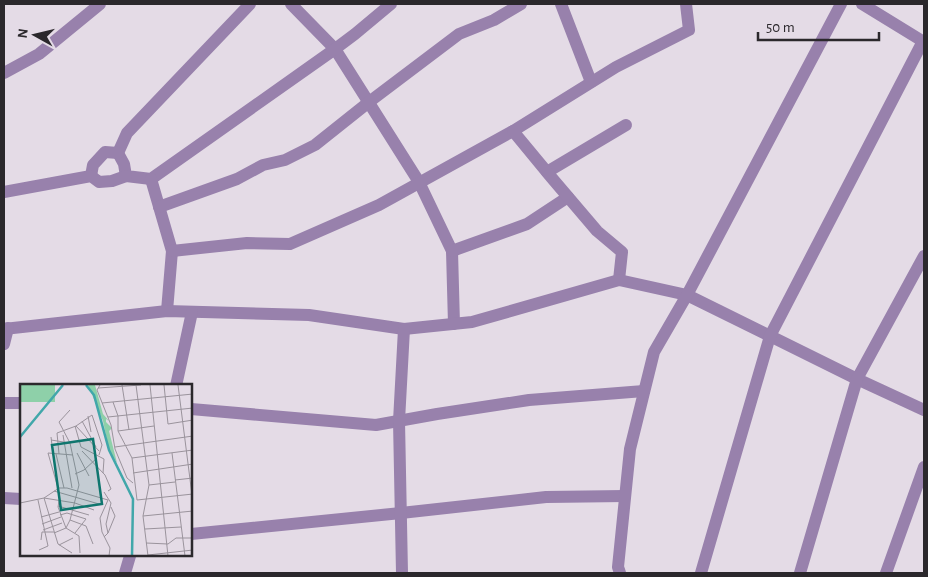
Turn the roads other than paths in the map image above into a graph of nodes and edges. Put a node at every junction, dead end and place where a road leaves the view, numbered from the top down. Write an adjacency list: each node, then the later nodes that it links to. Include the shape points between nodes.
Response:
1 (100, 4): 12 (street, via 39,54)
2 (250, 4): 17 (street, via 127,133)
3 (291, 4): 11 (street)
4 (391, 4): 11 (street)
5 (521, 4): 14 (street, via 494,20 459,34)
6 (561, 4): 13 (street)
7 (686, 4): 13 (street, via 689,30)
8 (841, 4): 30 (street)
9 (862, 4): 10 (street)
10 (924, 41): 36 (street)
11 (334, 49): 14 (street); 21 (street)
12 (4, 73)
13 (591, 82): 16 (street)
14 (369, 102): 22 (street); 25 (street, via 315,145 285,160 263,165 236,179)
15 (626, 125): 18 (street)
16 (513, 130): 18 (street); 22 (street)
17 (118, 153): 19 (street, via 105,152 92,166); 20 (street)
18 (547, 172): 24 (street)
19 (91, 176): 20 (street, via 99,182 112,182); 23 (street)
20 (126, 176): 21 (street)
21 (150, 179): 25 (street)
22 (419, 182): 26 (street, via 378,205 290,244 247,243); 27 (street)
23 (4, 192)
24 (568, 198): 27 (street, via 527,224); 29 (street, via 597,231 622,252)
25 (159, 207): 26 (street)
26 (172, 251): 31 (street)
27 (452, 251): 33 (street)
28 (924, 256): 38 (street)
29 (619, 280): 30 (street); 33 (street, via 472,322)
30 (687, 295): 36 (street); 40 (street, via 654,352)
31 (167, 311): 32 (street); 34 (street)
32 (192, 312): 35 (street, via 308,315); 39 (street)
33 (454, 324): 35 (street)
34 (6, 329): 37 (street)
35 (404, 329): 45 (street)
36 (770, 336): 38 (street); 56 (street)
37 (4, 344)
38 (857, 379): 44 (street); 57 (street)
39 (176, 384)
40 (644, 391): 45 (street, via 529,400); 47 (street, via 630,449)
41 (4, 403): 42 (street)
42 (20, 403)
43 (192, 409): 45 (street, via 376,425)
44 (924, 410)
45 (399, 421): 50 (street)
46 (924, 467): 58 (street)
47 (625, 496): 50 (street, via 546,497); 55 (street)
48 (4, 498): 49 (street)
49 (20, 499)
50 (401, 513): 51 (street); 54 (street)
51 (192, 534)
52 (130, 557): 53 (street)
53 (125, 573)
54 (402, 573)
55 (620, 573)
56 (701, 573)
57 (800, 573)
58 (886, 573)

